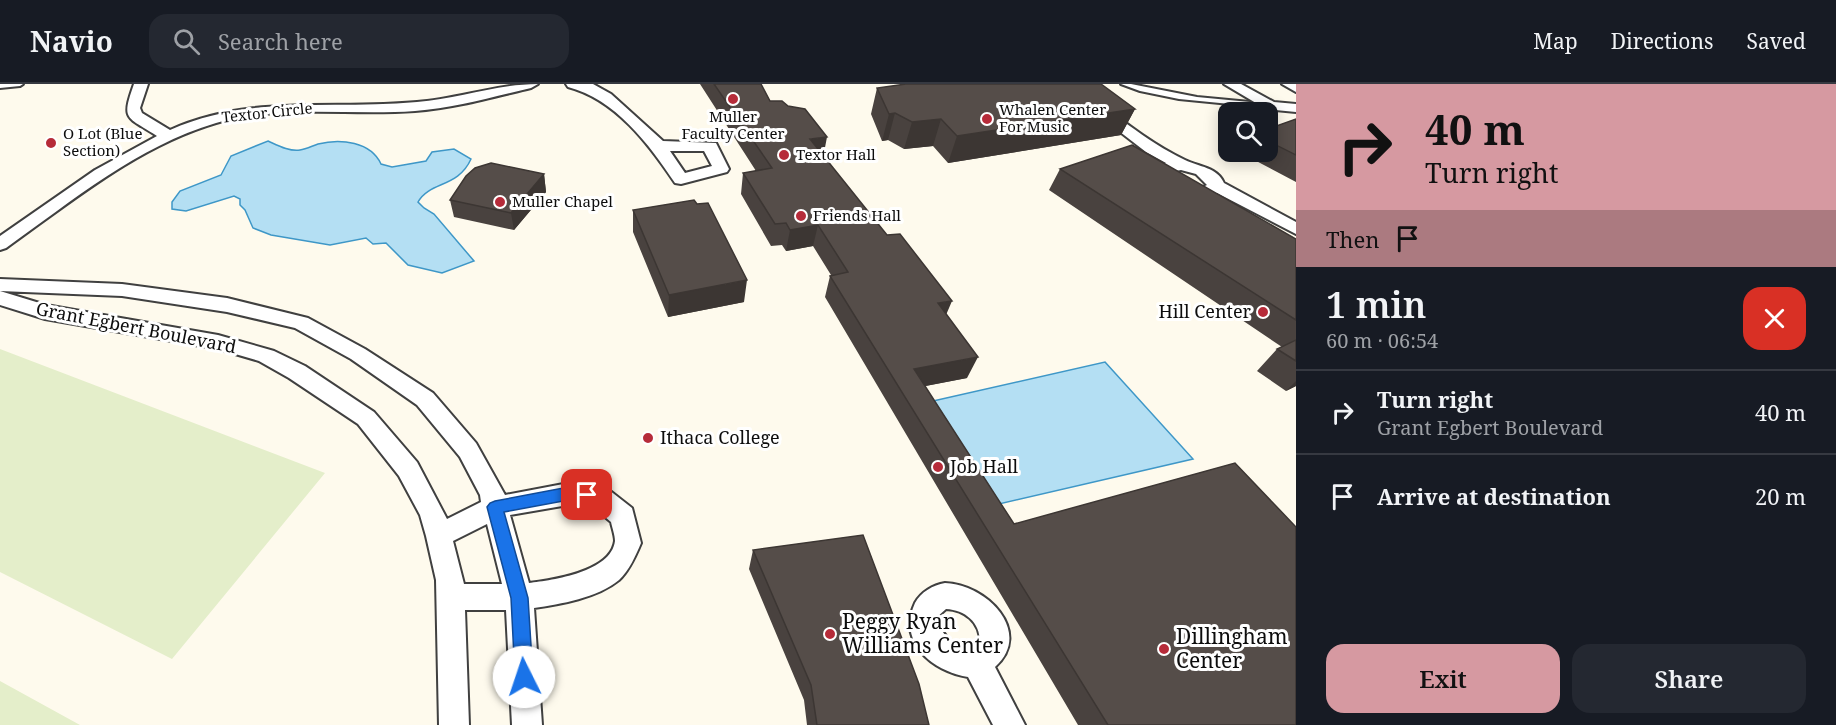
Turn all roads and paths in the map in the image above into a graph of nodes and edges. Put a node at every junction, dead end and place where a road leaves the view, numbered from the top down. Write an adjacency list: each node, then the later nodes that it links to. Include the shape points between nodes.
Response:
1 (20, 84): 9 (lane)
2 (141, 84): 16 (street, via 133,108 135,115)
3 (531, 84): 10 (street, Textor Circle)
4 (573, 84): 17 (street, via 606,97)
5 (1065, 84): 18 (street, via 1152,149)
6 (1124, 84): 12 (lane, via 1149,92)
7 (1231, 84): 13 (street)
8 (1289, 84): 11 (street)
9 (0, 86)
10 (510, 86): 16 (street, Textor Circle, via 417,107 295,107 252,112 214,119)
11 (1296, 88)
12 (1218, 102)
13 (1265, 102)
14 (1278, 106): 15 (street)
15 (1296, 108)
16 (170, 137): 21 (street, Textor Circle, via 115,165)
17 (659, 146)
18 (1182, 165): 19 (street, via 1202,171); 19 (street, via 1166,168 1163,176 1186,190 1206,192)
19 (1216, 186): 20 (street)
20 (1296, 230)
21 (0, 244)
22 (0, 285): 24 (street, Grant Egbert Boulevard, via 122,290 227,305 301,323 358,354 425,399 468,450)
23 (0, 298): 25 (street, Grant Egbert Boulevard, via 45,312 218,342 266,356 297,372 366,418 408,469 432,513)
24 (495, 507): 25 (street); 27 (street, Grant Egbert Boulevard); 27 (street, via 574,493 600,498 623,516 628,543 609,573 571,588)
25 (439, 536): 26 (street, Grant Egbert Boulevard)
26 (451, 597): 27 (street); 29 (street, Grant Egbert Boulevard)
27 (519, 598): 30 (street, Grant Egbert Boulevard)
28 (976, 661): 31 (street)
29 (454, 725)
30 (527, 725)
31 (1010, 725)

